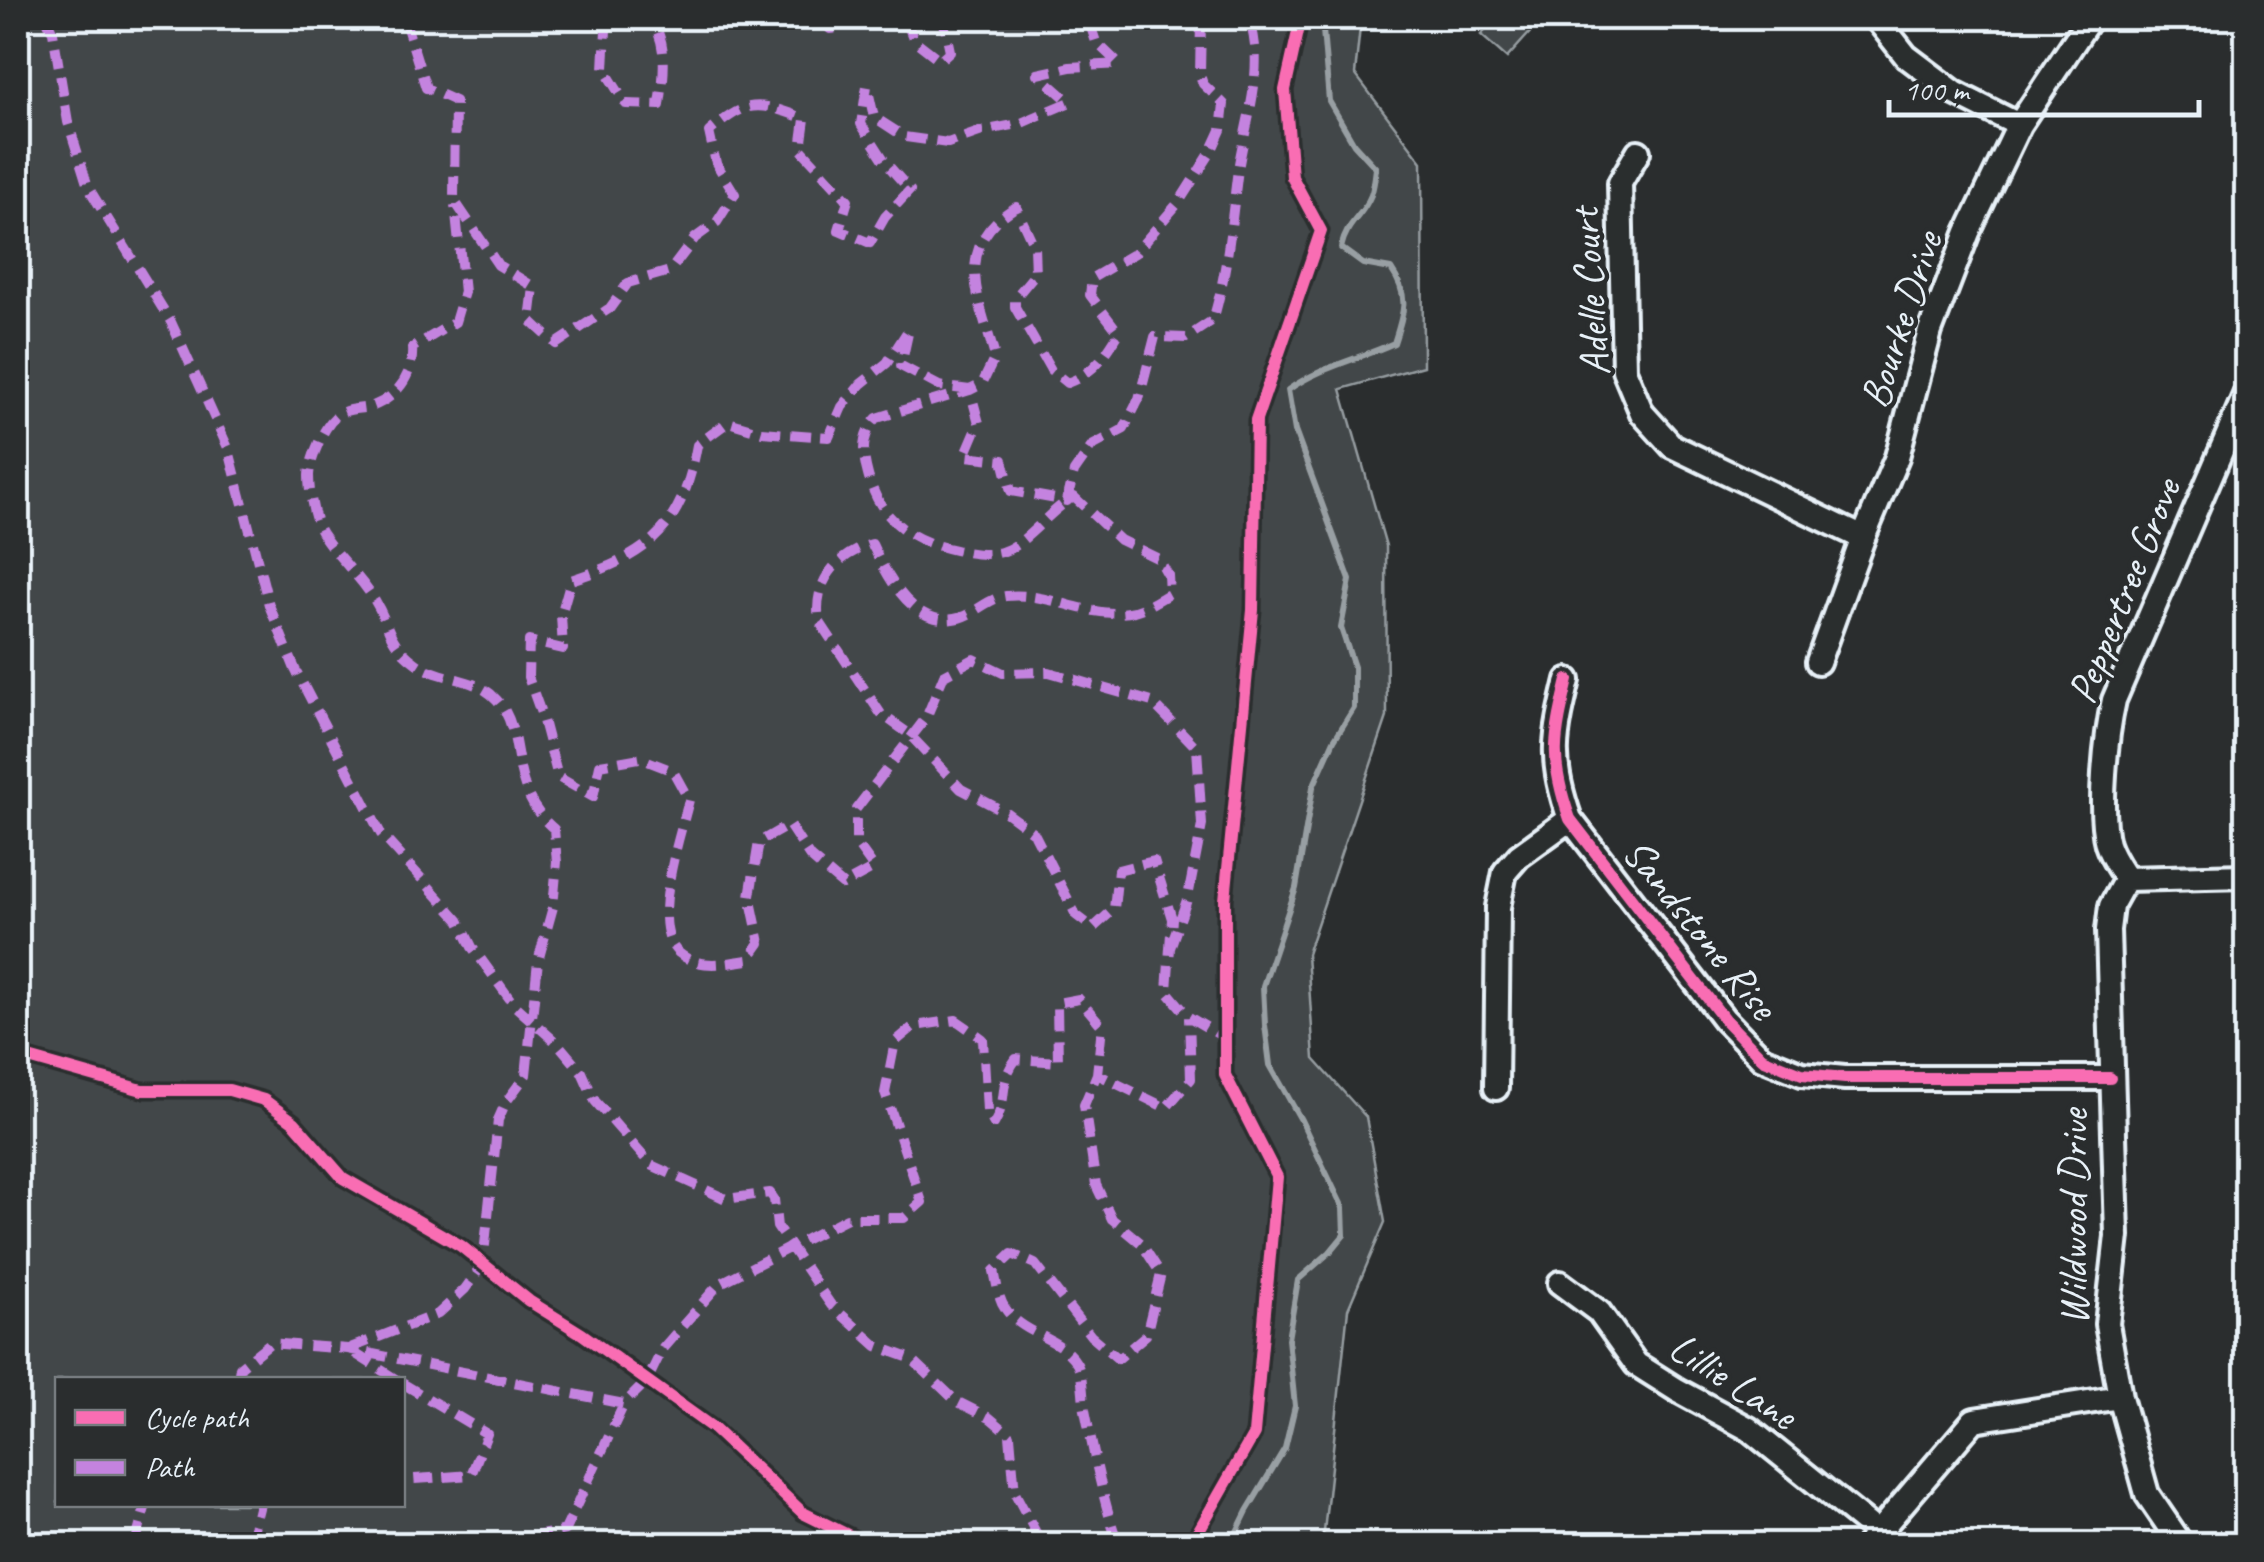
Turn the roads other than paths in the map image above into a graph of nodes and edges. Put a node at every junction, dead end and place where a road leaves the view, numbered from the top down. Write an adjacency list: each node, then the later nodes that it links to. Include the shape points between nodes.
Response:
1 (1876, 18): 3 (street, via 1930,75)
2 (2090, 18): 3 (street, Bourke Drive)
3 (2019, 125): 6 (street, Bourke Drive, via 1930,331 1897,457)
4 (1638, 152): 6 (street, Adelle Court, via 1620,183 1624,370 1642,413 1672,446)
5 (2246, 393): 11 (street, Peppertree Grove, via 2114,700 2106,740 2105,831)
6 (1863, 538): 7 (street, Bourke Drive)
7 (1818, 662)
8 (1568, 680): 9 (street, Sandstone Rise, via 1555,733 1556,779)
9 (1570, 818): 12 (street, Sandstone Rise, via 1762,1058 1802,1074 1845,1078); 13 (street, via 1505,872 1498,907)
10 (2246, 876): 11 (street)
11 (2126, 879): 12 (street, Wildwood Drive, via 2111,906 2108,930)
12 (2110, 1078): 15 (street, Wildwood Drive, via 2117,1236 2108,1324)
13 (1496, 1088)
14 (1560, 1283): 16 (street, Lillie Lane, via 1599,1312 1636,1364 1749,1429)
15 (2120, 1397): 16 (street, via 1974,1420); 17 (street, Wildwood Drive, via 2147,1494)
16 (1872, 1538)
17 (2182, 1544)

